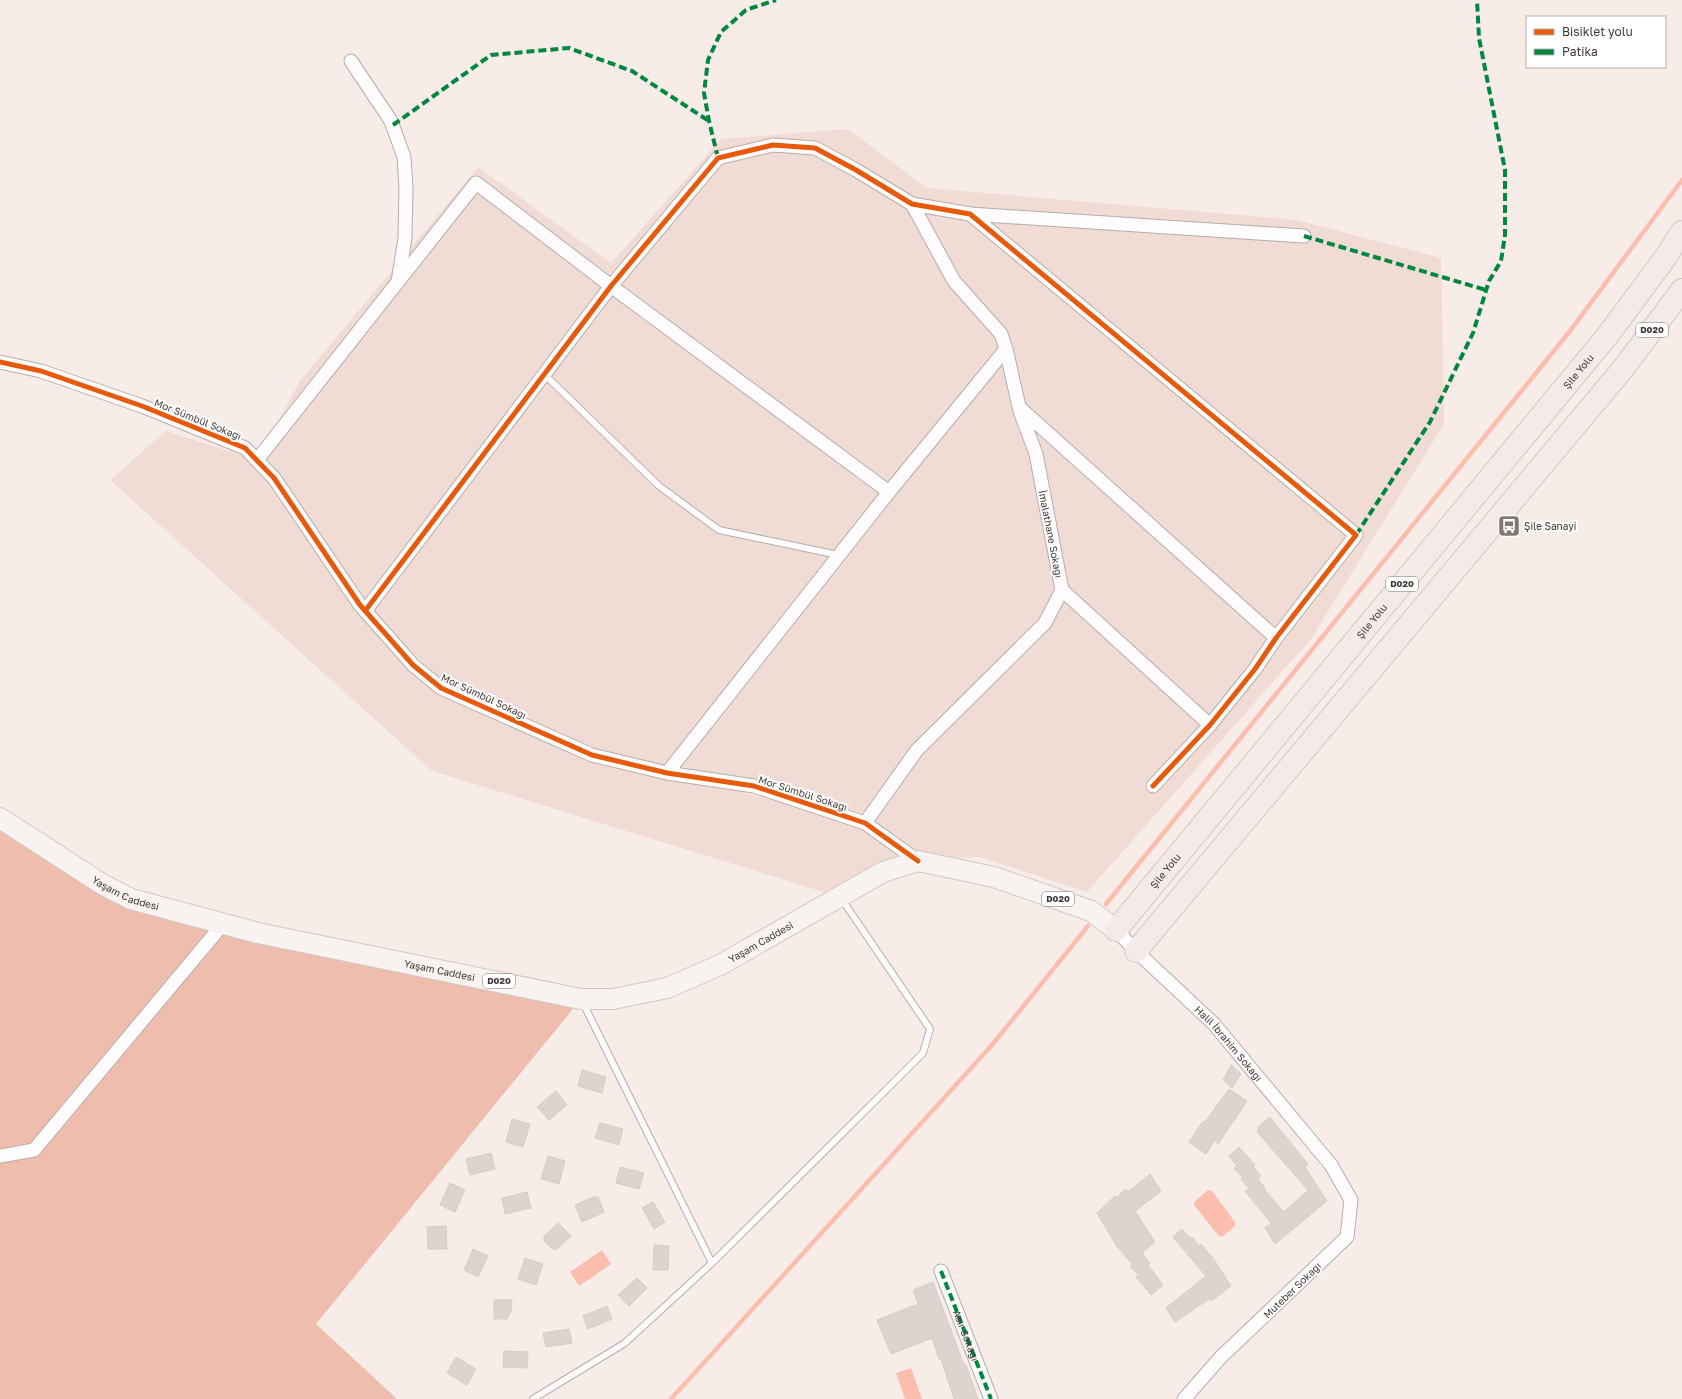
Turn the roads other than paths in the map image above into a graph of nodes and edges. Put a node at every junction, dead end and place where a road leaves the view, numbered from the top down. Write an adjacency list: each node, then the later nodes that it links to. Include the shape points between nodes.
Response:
1 (351, 61): 6 (street, via 392,121 404,157 405,238)
2 (912, 204): 3 (street); 7 (street, via 815,148 773,145 718,158); 10 (street, İmalathane Sokağı, via 954,280 1001,334)
3 (970, 214): 5 (street); 20 (street, via 1356,535)
4 (1682, 232): 29 (highway, Şile Yolu / D020, via 1608,335)
5 (1304, 236)
6 (397, 284): 7 (street, via 476,183); 15 (street)
7 (611, 286): 13 (street); 16 (street)
8 (1682, 290): 12 (highway, D020)
9 (1682, 313): 12 (highway)
10 (1006, 349): 14 (street, İmalathane Sokağı); 16 (street)
11 (0, 362): 15 (street, Mor Sümbül Sokağı, via 41,370 142,406 245,448)
12 (1622, 370): 30 (highway, D020)
13 (544, 374): 17 (lane, via 659,486 719,530); 19 (street)
14 (1019, 408): 18 (street, İmalathane Sokağı, via 1036,454); 20 (street)
15 (257, 460): 19 (street, Mor Sümbül Sokağı, via 274,478)
16 (889, 492): 17 (street)
17 (840, 555): 22 (street)
18 (1062, 590): 21 (street); 25 (street, İmalathane Sokağı, via 1045,623 917,750)
19 (365, 611): 22 (street, Mor Sümbül Sokağı, via 413,666 442,688 592,754)
20 (1276, 638): 21 (street, via 1255,669)
21 (1210, 725): 23 (street)
22 (667, 773): 25 (street, Mor Sümbül Sokağı, via 754,786)
23 (1153, 786)
24 (0, 818): 28 (main road, Yaşam Caddesi / D020, via 102,884 131,899)
25 (865, 823): 26 (street, Mor Sümbül Sokağı)
26 (918, 861): 27 (main road, Yaşam Caddesi / D020, via 883,872); 29 (main road, Yaşam Caddesi / D020, via 994,877 1092,911)
27 (840, 897): 31 (main road, Yaşam Caddesi / D020, via 720,965 667,988 613,999); 34 (lane, via 930,1029 923,1053)
28 (223, 924): 31 (main road, Yaşam Caddesi / D020, via 258,934); 32 (street, via 34,1150)
29 (1116, 930): 30 (street, Halil İbrahim Sokağı)
30 (1136, 951): 33 (street, Halil İbrahim Sokağı, via 1214,1024)
31 (582, 999): 34 (lane)
32 (0, 1156)
33 (1331, 1165): 38 (street, Muteber Sokağı, via 1351,1200 1347,1237 1221,1357)
34 (712, 1264): 36 (lane, via 625,1343)
35 (941, 1271): 37 (street, Asır Sokağı)
36 (533, 1399)
37 (991, 1399)
38 (1184, 1399)

